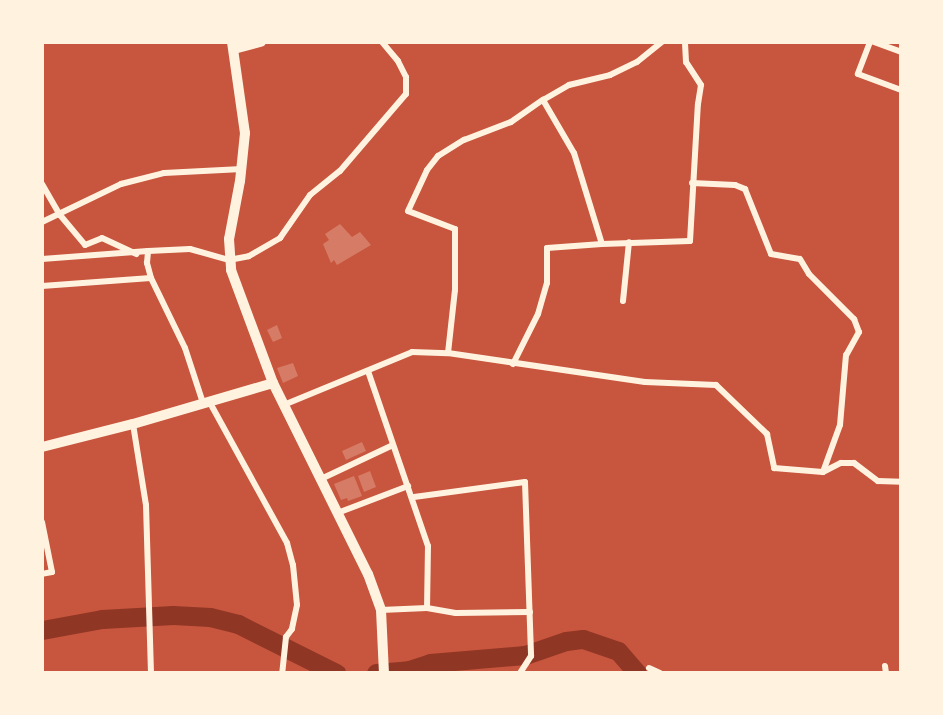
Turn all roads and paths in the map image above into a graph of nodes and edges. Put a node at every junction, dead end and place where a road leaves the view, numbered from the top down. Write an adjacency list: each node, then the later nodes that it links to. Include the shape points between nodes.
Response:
1 (261, 42): 6 (main road)
2 (382, 42): 20 (street, via 406,77 406,94 400,103 340,171 310,195 280,238 249,256)
3 (662, 42): 9 (street, via 637,62 610,75 569,85)
4 (685, 42): 11 (street, via 686,62 701,85)
5 (876, 42): 7 (street); 8 (street, via 858,74)
6 (233, 45): 10 (main road, via 245,133)
7 (901, 52)
8 (901, 90)
9 (543, 100): 16 (street, via 574,153); 24 (street, via 511,122 464,140 438,156 408,211 455,229)
10 (242, 169): 13 (street, via 164,173 121,184); 20 (main road)
11 (692, 183): 15 (street, via 690,241); 33 (street, via 745,189 771,254 800,260 857,325 855,343 846,355 840,425)
12 (42, 184): 13 (street)
13 (60, 215): 14 (street); 18 (street, via 85,245 102,239)
14 (42, 222)
15 (629, 242): 16 (street); 23 (street)
16 (602, 244): 25 (street, via 547,248 547,283 538,314)
17 (148, 251): 18 (street); 20 (street, via 190,249); 21 (street)
18 (137, 254): 19 (street)
19 (42, 259)
20 (229, 260): 27 (main road)
21 (151, 278): 22 (street); 28 (street)
22 (42, 286)
23 (623, 301)
24 (448, 353): 25 (street); 26 (street, via 412,352)
25 (513, 364): 33 (street, via 645,382 716,385 767,435 774,468)
26 (368, 371): 29 (street); 31 (street)
27 (273, 383): 28 (main road); 29 (main road)
28 (206, 402): 30 (main road); 47 (street, via 287,543 297,605 286,637)
29 (286, 404): 34 (main road)
30 (133, 424): 32 (main road); 46 (street, via 146,505)
31 (391, 446): 34 (street); 36 (street)
32 (42, 447)
33 (823, 472): 35 (street, via 841,463 854,463 878,481)
34 (323, 478): 38 (main road)
35 (901, 482)
36 (408, 486): 37 (street); 38 (street)
37 (414, 497): 41 (street, via 428,546); 43 (street, via 525,482)
38 (340, 512): 42 (main road)
39 (42, 522): 40 (street, via 52,572)
40 (42, 574)
41 (427, 608): 42 (street); 43 (street, via 456,613)
42 (382, 610): 44 (main road)
43 (530, 612): 48 (street, via 531,656)
44 (384, 668)
45 (649, 668): 49 (street)
46 (151, 673)
47 (282, 673)
48 (520, 673)
49 (660, 673)

